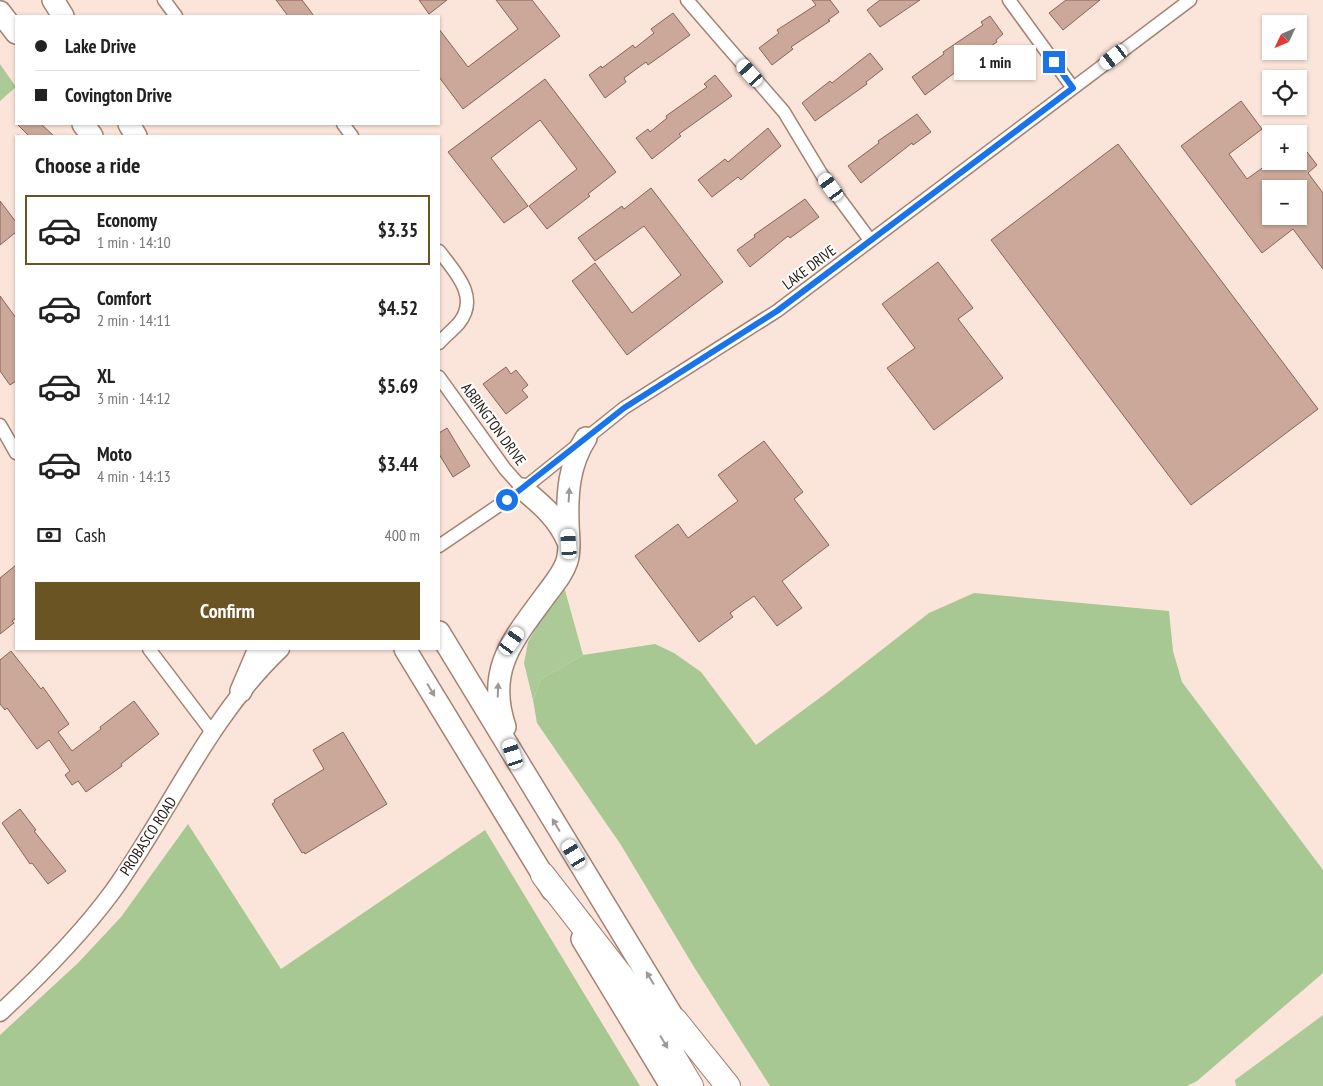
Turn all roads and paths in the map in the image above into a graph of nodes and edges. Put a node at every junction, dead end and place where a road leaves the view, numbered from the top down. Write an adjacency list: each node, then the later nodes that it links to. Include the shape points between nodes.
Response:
1 (54, 0): 8 (highway)
2 (58, 0): 9 (highway)
3 (164, 0): 10 (street)
4 (687, 0): 13 (street, via 784,112 822,175)
5 (1009, 0): 12 (street)
6 (1190, 0): 12 (street, LAKE DRIVE)
7 (0, 12): 11 (highway)
8 (63, 15)
9 (64, 15)
10 (175, 15)
11 (15, 32)
12 (1073, 88): 13 (street, LAKE DRIVE)
13 (870, 240): 18 (street, LAKE DRIVE, via 777,311 664,381)
14 (440, 252): 15 (street, via 463,283 467,303 459,323)
15 (440, 342)
16 (440, 378): 20 (street, ABBINGTON DRIVE)
17 (0, 425): 19 (street)
18 (586, 438): 20 (street, LAKE DRIVE); 21 (highway, one-way to 18, via 570,473)
19 (15, 451)
20 (523, 489): 21 (highway, via 550,514); 22 (street, LAKE DRIVE)
21 (569, 544): 30 (highway, one-way to 21, via 498,708 497,686 512,641 561,574)
22 (440, 545)
23 (440, 634): 30 (highway)
24 (150, 650): 29 (street)
25 (259, 650): 28 (highway)
26 (280, 650): 28 (street, PROBASCO ROAD)
27 (406, 650): 31 (highway, one-way to 31)
28 (241, 692): 29 (street, PROBASCO ROAD)
29 (212, 732): 32 (street, PROBASCO ROAD, via 114,890 52,964)
30 (513, 754): 33 (highway, one-way to 30)
31 (543, 875): 34 (highway); 35 (highway, one-way to 35, via 637,996)
32 (0, 1013)
33 (675, 1020): 36 (highway); 37 (highway)
34 (671, 1086)
35 (691, 1086)
36 (715, 1086)
37 (728, 1086)

